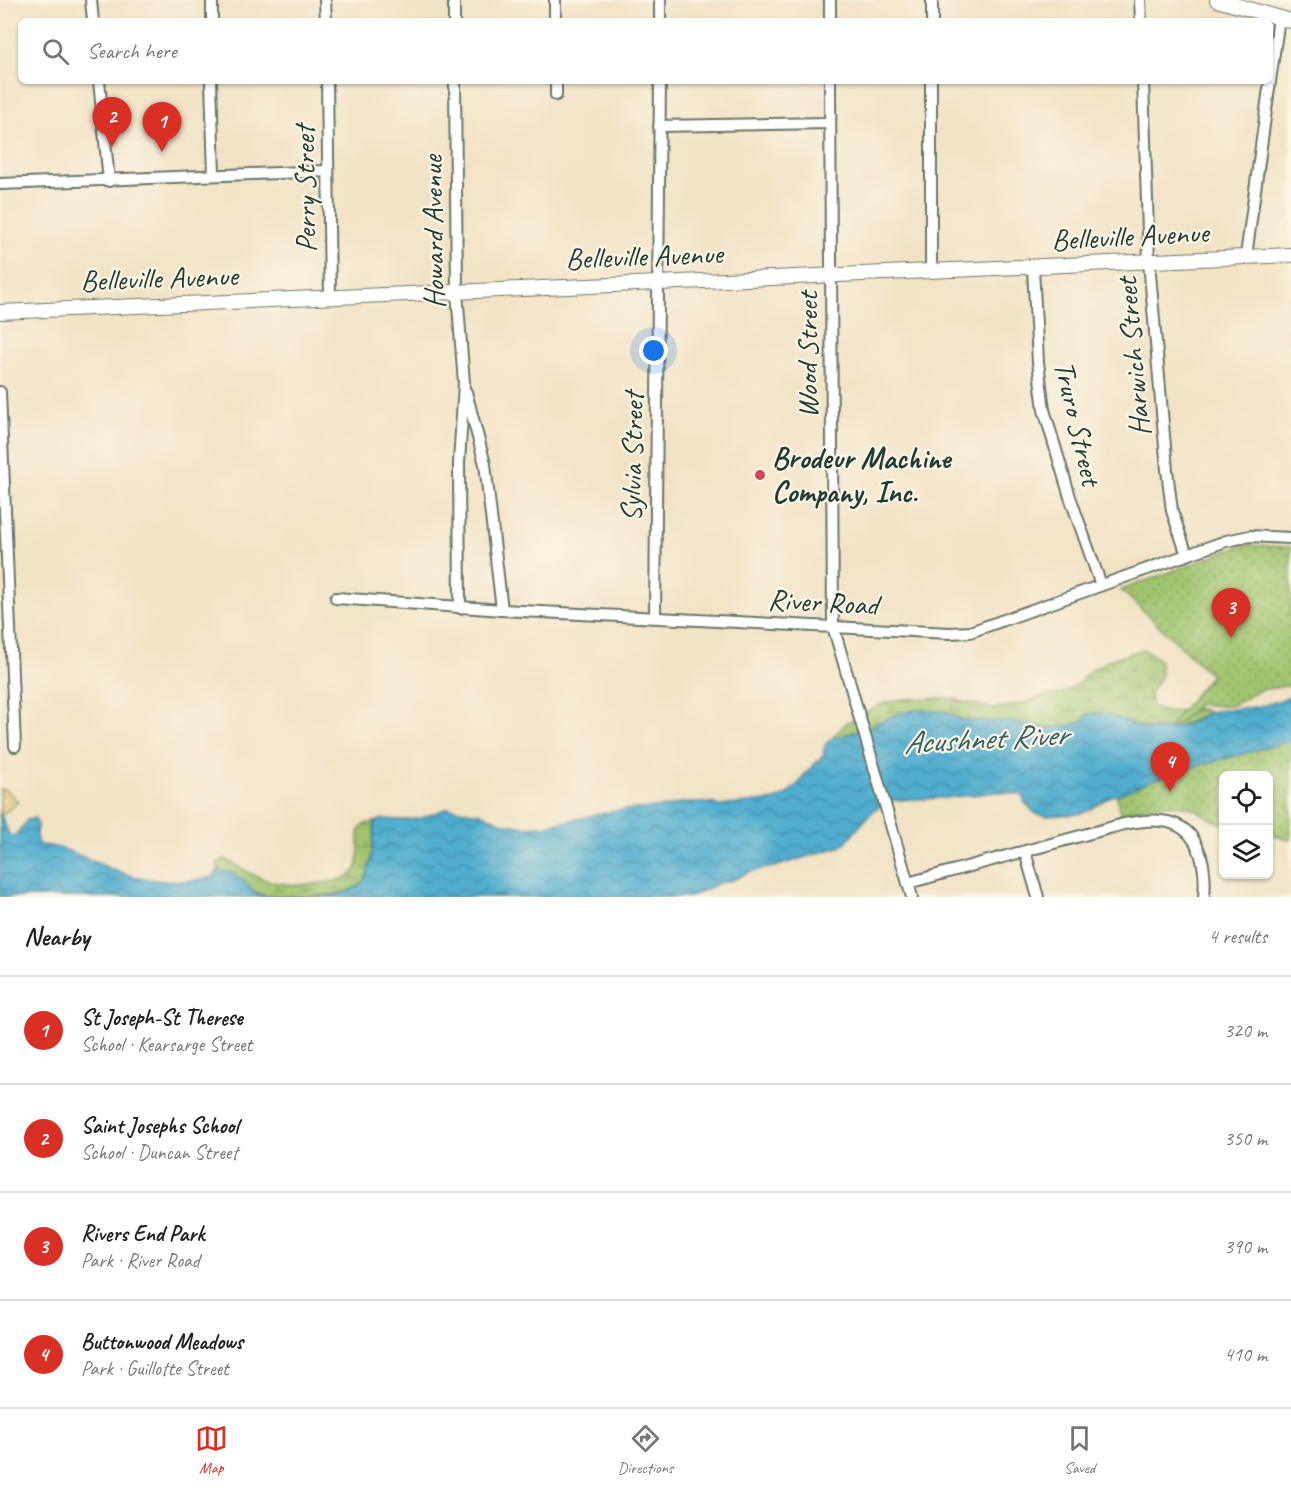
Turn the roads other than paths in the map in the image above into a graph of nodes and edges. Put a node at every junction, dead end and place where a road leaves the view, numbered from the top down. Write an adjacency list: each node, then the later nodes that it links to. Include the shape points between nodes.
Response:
1 (91, 0): 11 (street)
2 (212, 0): 12 (street)
3 (325, 0): 13 (street)
4 (454, 0): 14 (street)
5 (555, 0): 15 (street)
6 (660, 0): 16 (street)
7 (830, 0): 17 (street)
8 (932, 0): 18 (street)
9 (1140, 0): 19 (street)
10 (1217, 0): 20 (main road)
11 (93, 18)
12 (212, 18)
13 (326, 18)
14 (454, 18)
15 (555, 18)
16 (660, 18)
17 (830, 18)
18 (932, 18)
19 (1141, 18)
20 (1285, 20): 21 (street)
21 (1273, 69)
22 (99, 84): 37 (street)
23 (211, 84): 36 (street)
24 (327, 84): 35 (street, Perry Street)
25 (455, 84): 46 (street, Howard Avenue)
26 (556, 84): 32 (street)
27 (660, 84): 34 (street, Sylvia Street)
28 (830, 84): 33 (street, Wood Street)
29 (931, 84): 43 (street)
30 (1143, 84): 41 (street, Harwich Street)
31 (1270, 84): 40 (street)
32 (556, 95)
33 (830, 123): 34 (street); 44 (street, Wood Street)
34 (659, 126): 45 (street, Sylvia Street)
35 (328, 171): 36 (street); 47 (street, Perry Street)
36 (214, 175): 37 (street)
37 (109, 181): 38 (street)
38 (0, 184)
39 (1291, 255): 40 (main road, Belleville Avenue)
40 (1246, 256): 41 (main road, Belleville Avenue)
41 (1149, 262): 42 (main road, Belleville Avenue); 52 (street, Harwich Street, via 1168,485 1175,524)
42 (1033, 268): 43 (main road, Belleville Avenue); 53 (street, Truro Street, via 1044,410)
43 (931, 270): 44 (main road, Belleville Avenue)
44 (830, 276): 45 (main road, Belleville Avenue); 58 (street, Wood Street)
45 (658, 283): 46 (main road, Belleville Avenue); 57 (street, Sylvia Street)
46 (457, 292): 47 (main road, Belleville Avenue); 49 (street, Howard Avenue)
47 (330, 297): 48 (main road, Belleville Avenue)
48 (0, 312)
49 (464, 383): 55 (street, Howard Avenue, via 459,463); 56 (street, Howard Avenue, via 485,464)
50 (0, 392): 59 (street)
51 (1291, 537): 52 (street, River Road, via 1234,538)
52 (1187, 555): 53 (street, River Road)
53 (1101, 585): 58 (street, River Road, via 970,632)
54 (336, 598): 55 (street, River Road)
55 (460, 608): 56 (street, River Road)
56 (502, 610): 57 (street, River Road)
57 (655, 617): 58 (street, River Road)
58 (833, 626): 61 (street, Wood Street)
59 (15, 746)
60 (1025, 852): 61 (street); 63 (street); 64 (street, via 1124,824 1169,822 1188,833 1201,853)
61 (908, 883): 62 (street, Wood Street)
62 (912, 897)
63 (1038, 897)
64 (1204, 897)

